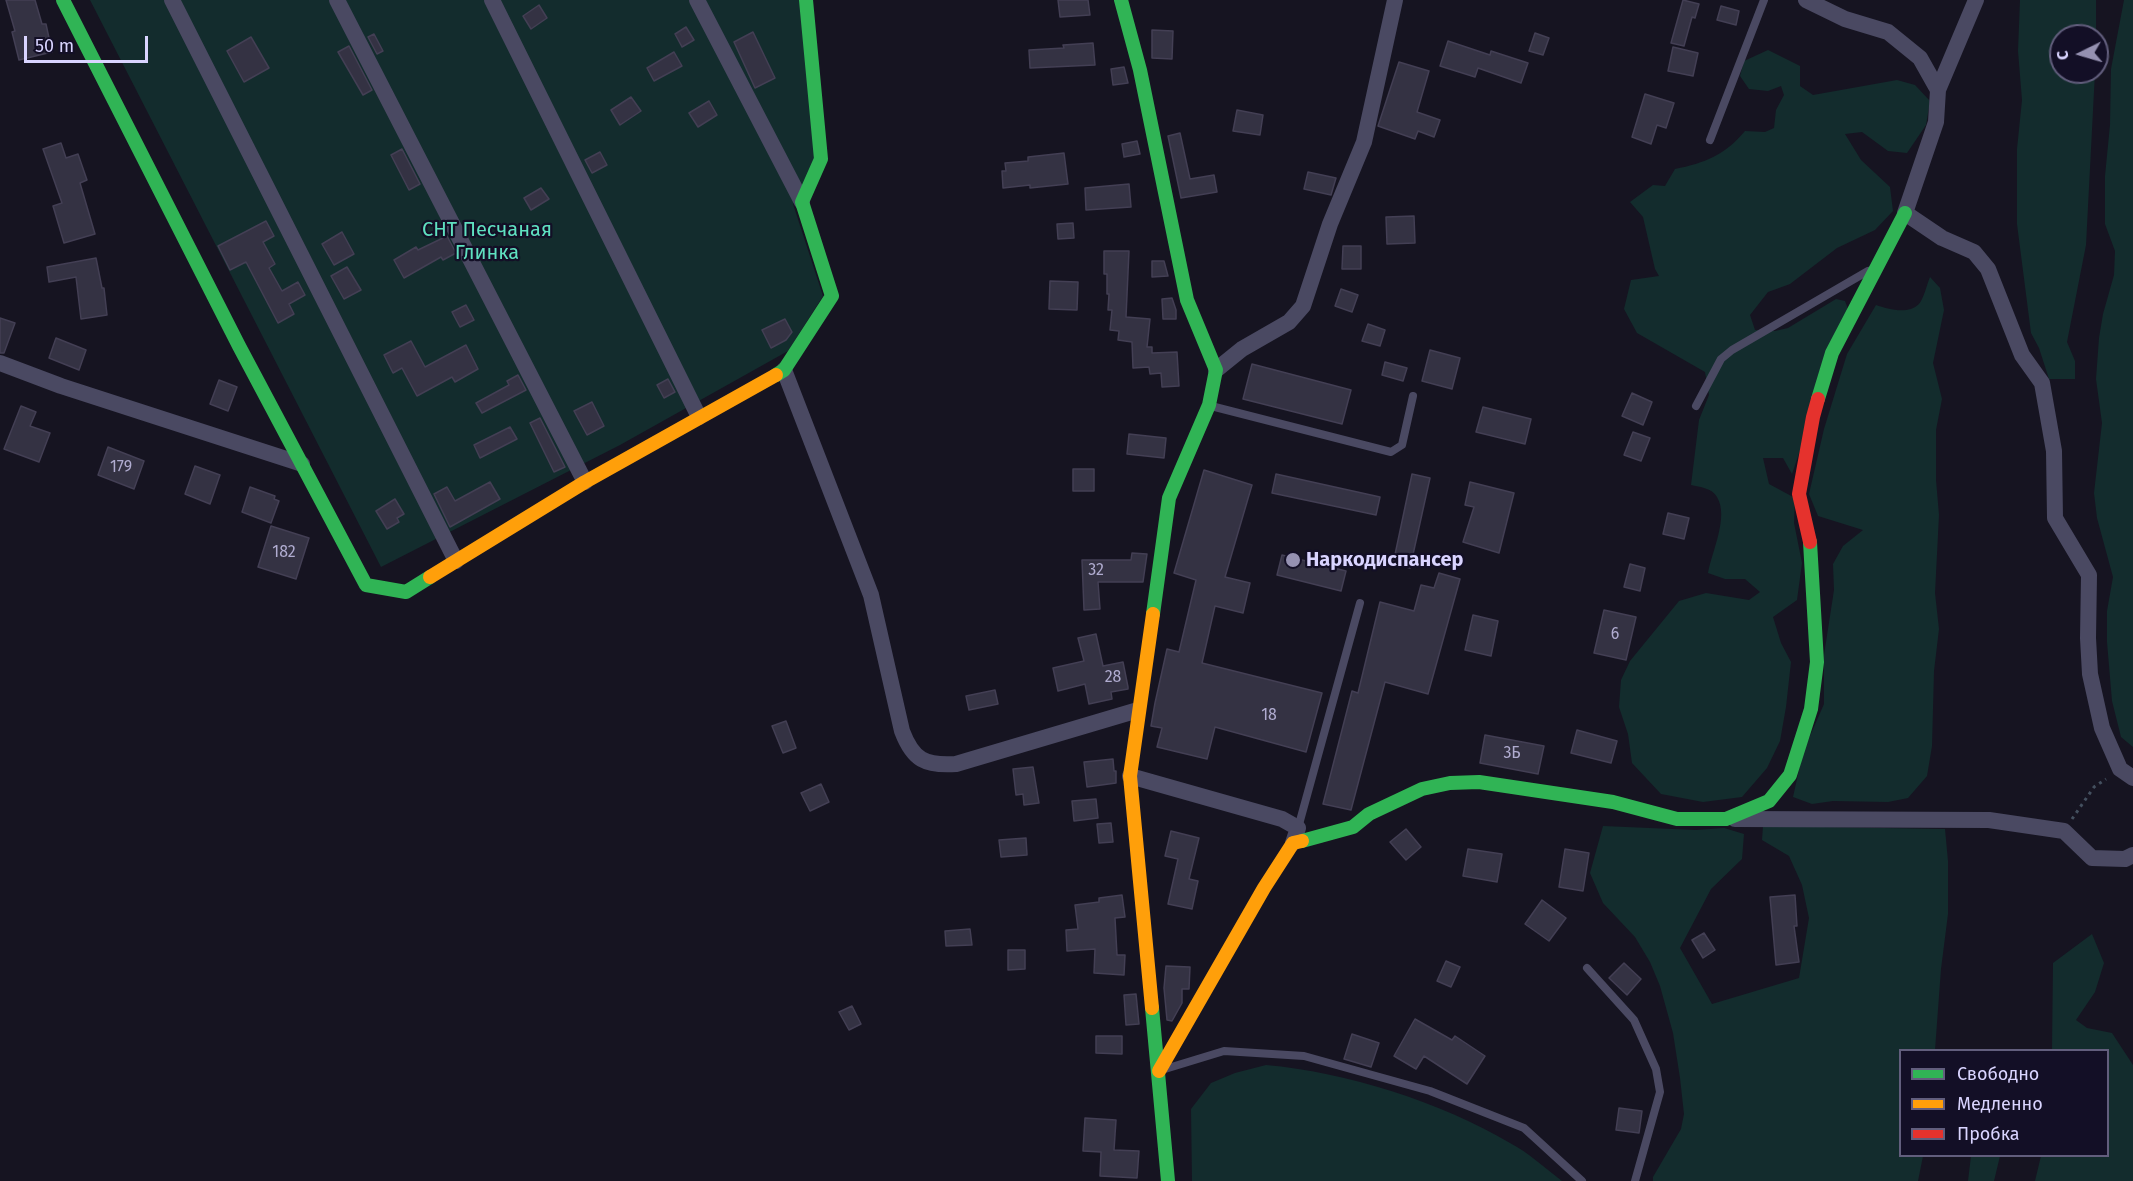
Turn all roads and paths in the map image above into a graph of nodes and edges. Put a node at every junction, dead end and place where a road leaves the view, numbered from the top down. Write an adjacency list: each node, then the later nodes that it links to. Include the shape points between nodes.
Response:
1 (63, 0): 24 (street)
2 (172, 0): 26 (street)
3 (337, 0): 25 (street)
4 (492, 0): 23 (street)
5 (697, 0): 14 (street)
6 (806, 0): 14 (street, via 821,159)
7 (1121, 0): 19 (street, via 1140,70 1187,300)
8 (1395, 0): 19 (street, via 1364,142 1330,224 1303,306 1289,322 1242,349)
9 (1764, 0): 13 (lane)
10 (1806, 0): 12 (street, via 1845,19 1888,32 1920,58)
11 (1976, 0): 12 (street)
12 (1938, 90): 15 (street, via 1936,122)
13 (1710, 140)
14 (802, 202): 18 (street, via 832,296)
15 (1905, 213): 16 (street); 29 (street, via 1942,238 1974,252 1988,269 2022,355 2042,383 2054,451 2055,518 2089,575 2090,674 2102,728)
16 (1878, 265): 22 (lane, via 1732,350 1721,359); 31 (street, via 1832,353 1813,417 1799,494 1811,546 1817,651 1811,710 1790,775 1769,801)
17 (0, 363): 24 (street)
18 (784, 370): 23 (street); 28 (street, via 871,595 902,731 915,754 926,762 956,764)
19 (1216, 370): 21 (street)
20 (1413, 396): 21 (lane, via 1402,445 1391,452)
21 (1209, 405): 28 (street, via 1170,498)
22 (1696, 406)
23 (699, 417): 25 (street)
24 (302, 464): 26 (street, via 366,585 406,592)
25 (585, 482): 26 (street)
26 (456, 561)
27 (1360, 603): 33 (lane)
28 (1138, 710): 30 (street)
29 (2127, 773): 32 (path, via 2094,787)
30 (1130, 776): 33 (street, via 1282,819); 36 (street)
31 (1726, 819): 32 (street, via 1989,820); 33 (street, via 1677,819 1613,802 1479,782 1450,783 1422,789 1369,814 1353,827)
32 (2064, 831): 34 (street, via 2092,858 2126,859)
33 (1296, 836): 36 (street)
34 (2133, 855)
35 (1587, 968): 39 (lane, via 1634,1020 1656,1069 1660,1092)
36 (1159, 1071): 37 (street); 38 (lane, via 1224,1051 1304,1056 1430,1091 1524,1128)
37 (1168, 1181)
38 (1582, 1181)
39 (1635, 1181)

